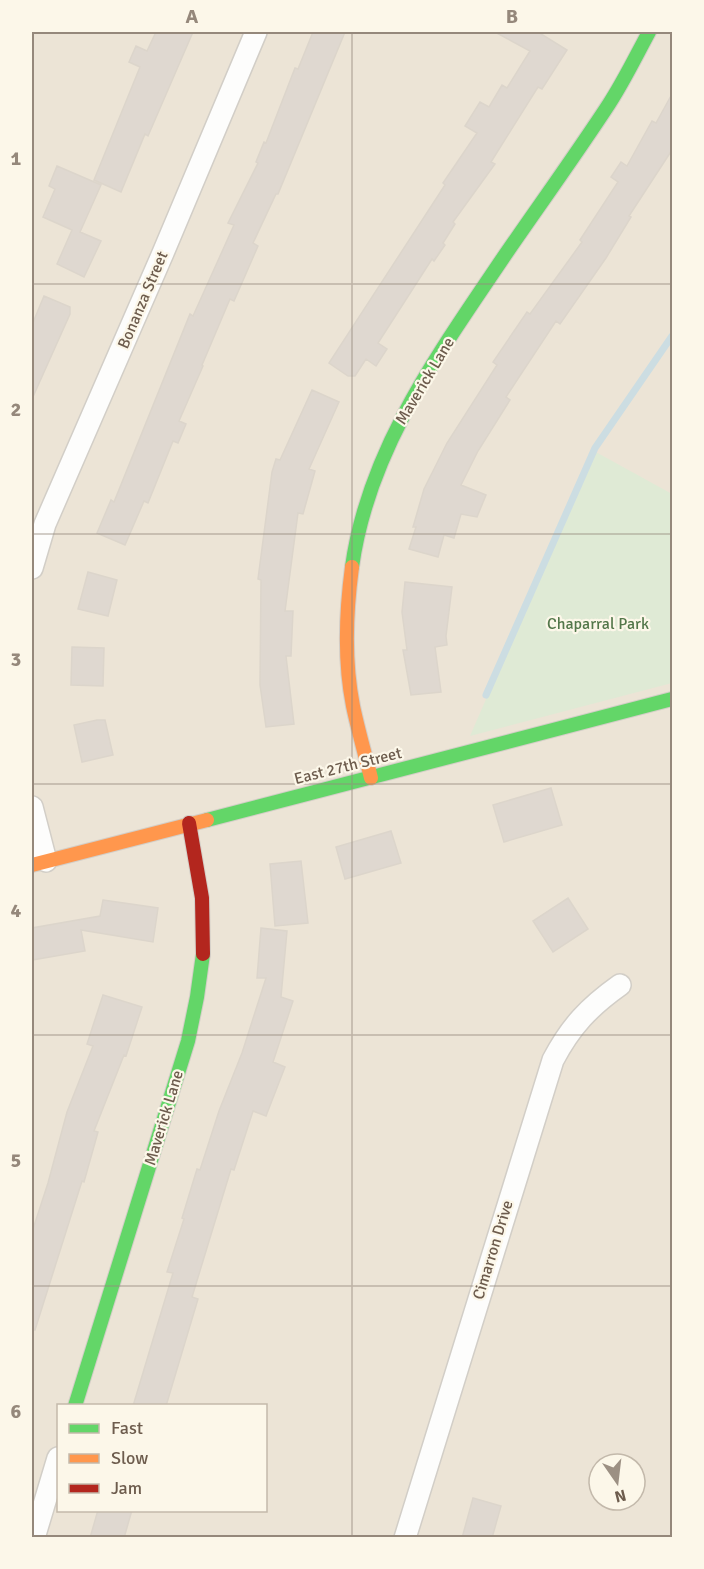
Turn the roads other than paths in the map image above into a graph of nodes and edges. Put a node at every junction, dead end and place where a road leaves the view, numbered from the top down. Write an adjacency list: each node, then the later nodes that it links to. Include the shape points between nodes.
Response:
1 (256, 32): 3 (street, Bonanza Street, via 45,524)
2 (649, 32): 5 (street, Maverick Lane, via 610,102 405,410 384,454 367,500 348,595 348,661 353,704)
3 (32, 568)
4 (672, 699): 5 (street, East 27th Street)
5 (371, 778): 7 (street, East 27th Street)
6 (32, 807): 8 (street)
7 (189, 823): 8 (street, East 27th Street); 10 (street, Maverick Lane, via 204,923 198,995 188,1041)
8 (39, 863)
9 (620, 986): 13 (street, Cimarron Drive, via 579,1019 553,1060)
10 (76, 1404)
11 (57, 1461): 12 (street)
12 (34, 1538)
13 (405, 1538)

